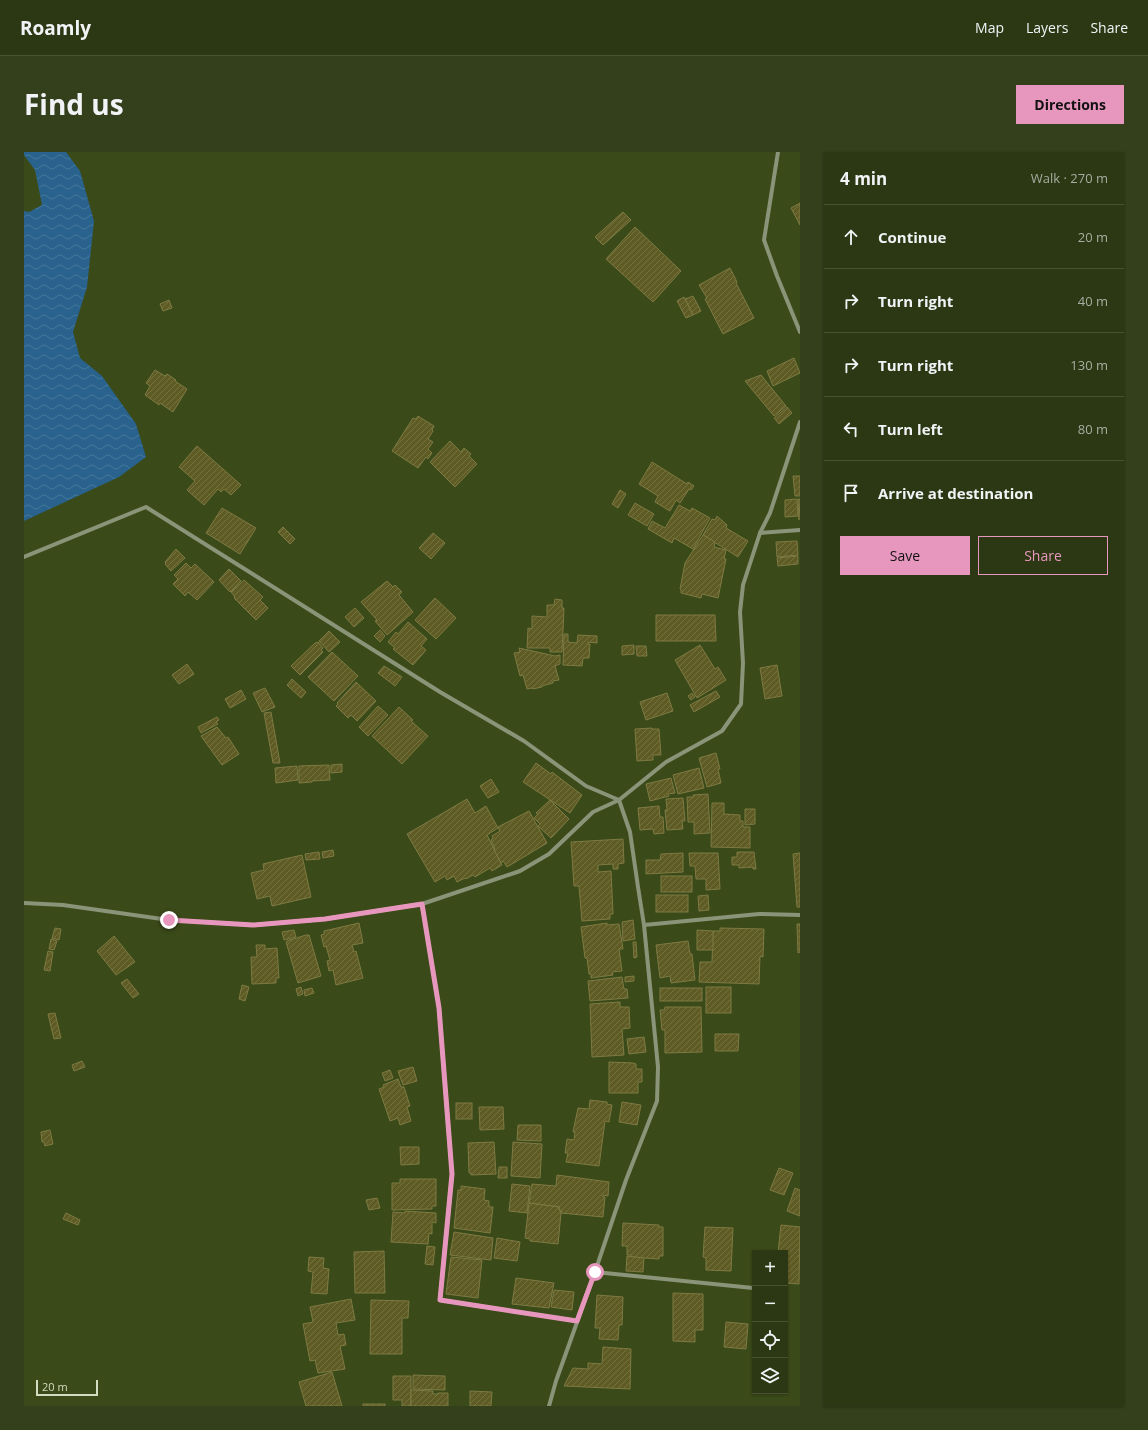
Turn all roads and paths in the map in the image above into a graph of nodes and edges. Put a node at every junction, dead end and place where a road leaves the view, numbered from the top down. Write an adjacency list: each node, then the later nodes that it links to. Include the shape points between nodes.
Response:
1 (778, 152): 2 (street, via 764,240)
2 (800, 332)
3 (800, 422): 5 (street, via 770,513)
4 (800, 530): 5 (street)
5 (760, 533): 7 (street, via 743,585 740,612 743,663 740,704 722,731 666,762)
6 (24, 556): 7 (street, via 146,507 440,692 524,741 586,786)
7 (619, 800): 9 (street, via 593,812 549,854 520,872); 11 (street, via 630,832)
8 (24, 902): 9 (street, via 169,920 253,925 325,919)
9 (422, 904): 14 (street, via 439,1008 452,1174 440,1300)
10 (800, 915): 11 (street, via 759,914)
11 (644, 925): 12 (street, via 658,1067 657,1102 626,1180)
12 (595, 1272): 13 (street); 14 (street)
13 (752, 1288)
14 (577, 1321): 15 (street)
15 (549, 1406)

